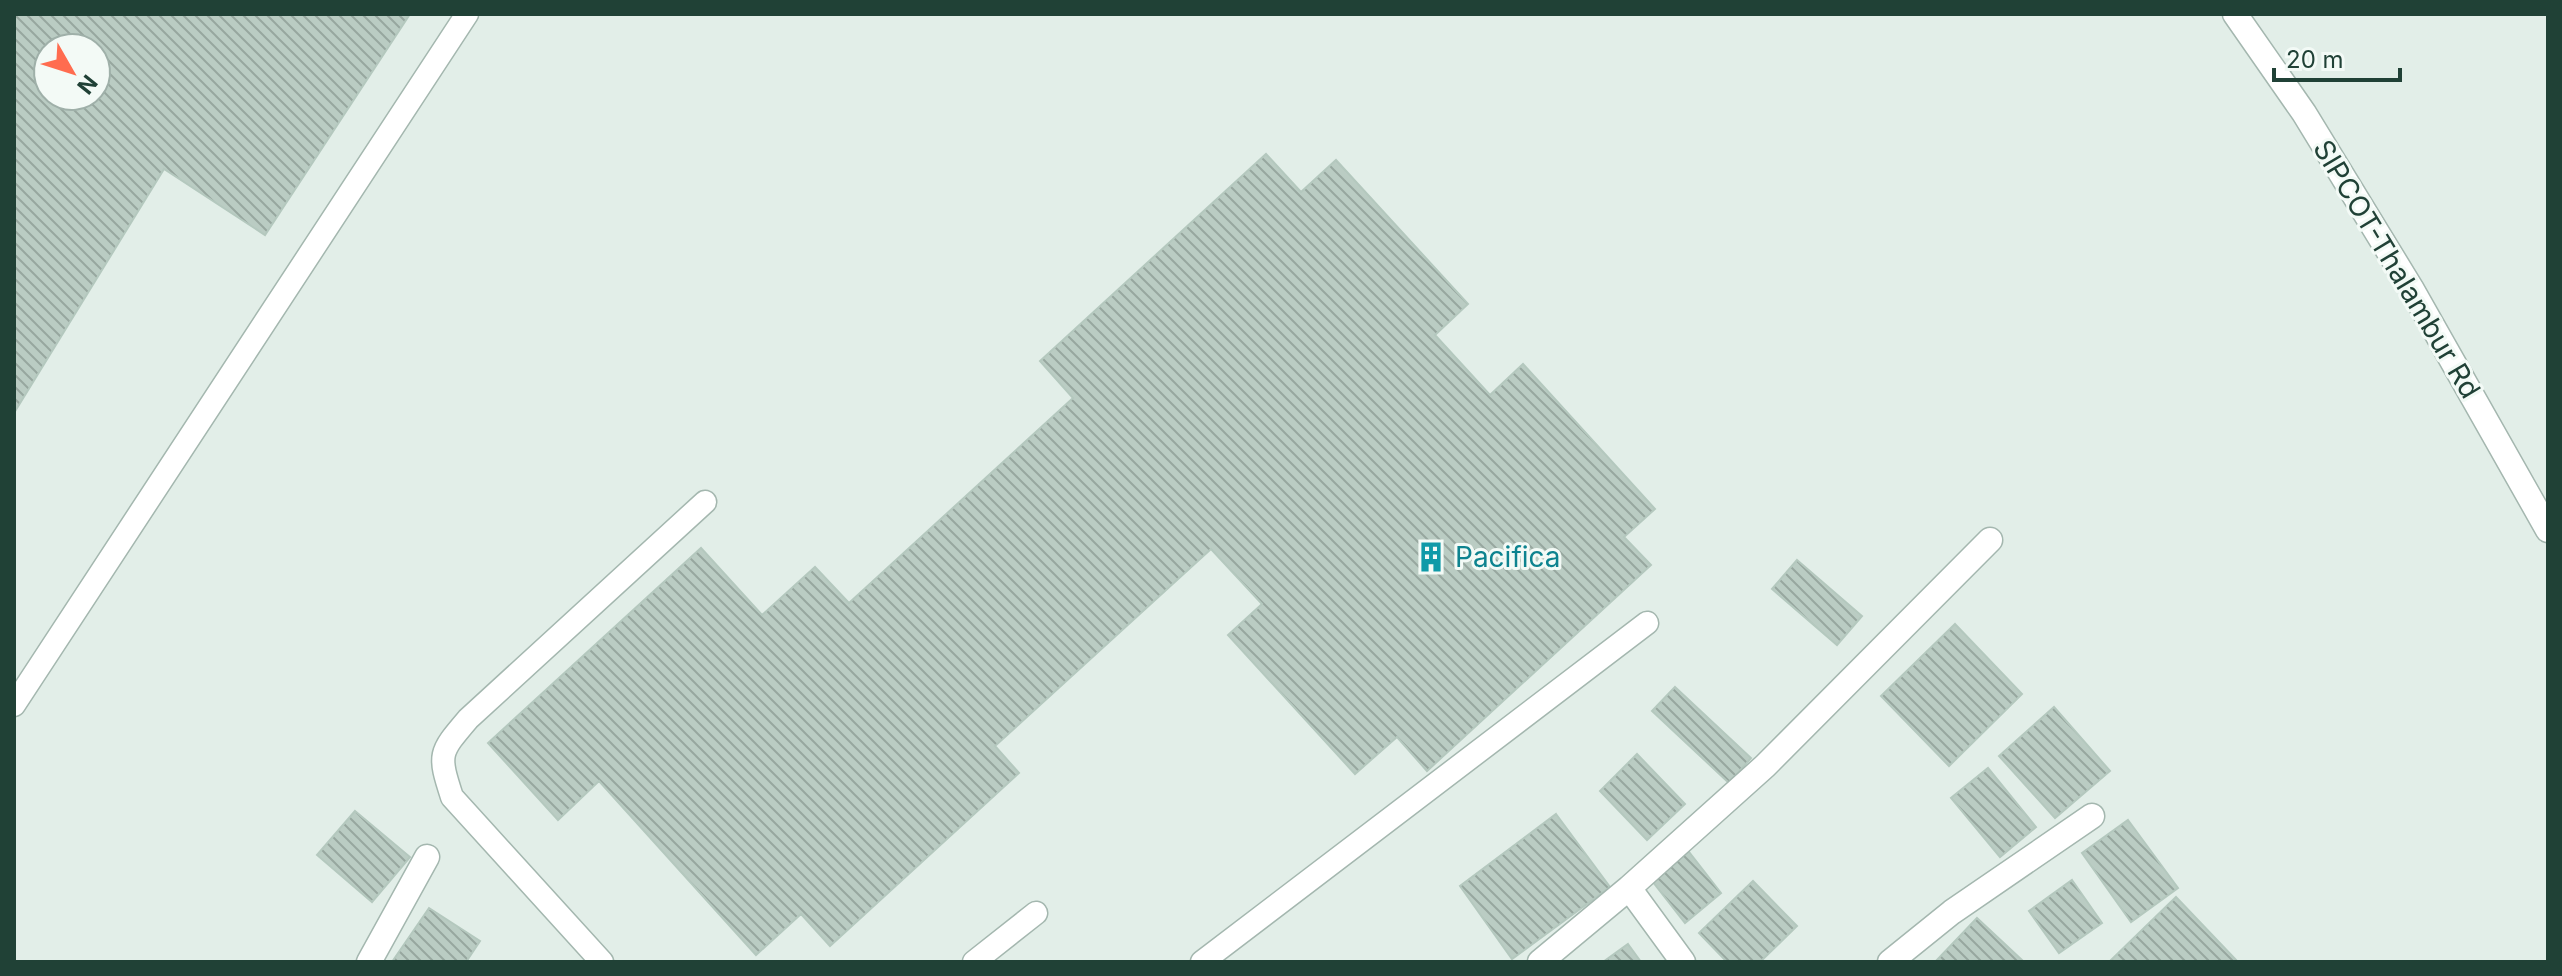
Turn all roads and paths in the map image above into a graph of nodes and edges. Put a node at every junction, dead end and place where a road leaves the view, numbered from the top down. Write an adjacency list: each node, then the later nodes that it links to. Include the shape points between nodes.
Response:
1 (467, 14): 7 (lane)
2 (2235, 14): 4 (street, SIPCOT-Thalambur Rd, via 2304,113 2403,274)
3 (705, 502): 13 (lane, via 445,746 442,766 452,797)
4 (2548, 530)
5 (1990, 540): 10 (street, via 1799,734)
6 (1647, 623): 15 (lane)
7 (14, 705)
8 (2092, 816): 18 (street, via 1952,912)
9 (427, 857): 12 (street)
10 (1629, 888): 16 (street); 17 (street)
11 (1036, 913): 14 (lane)
12 (369, 962)
13 (602, 962)
14 (974, 962)
15 (1202, 962)
16 (1540, 962)
17 (1683, 962)
18 (1890, 962)

